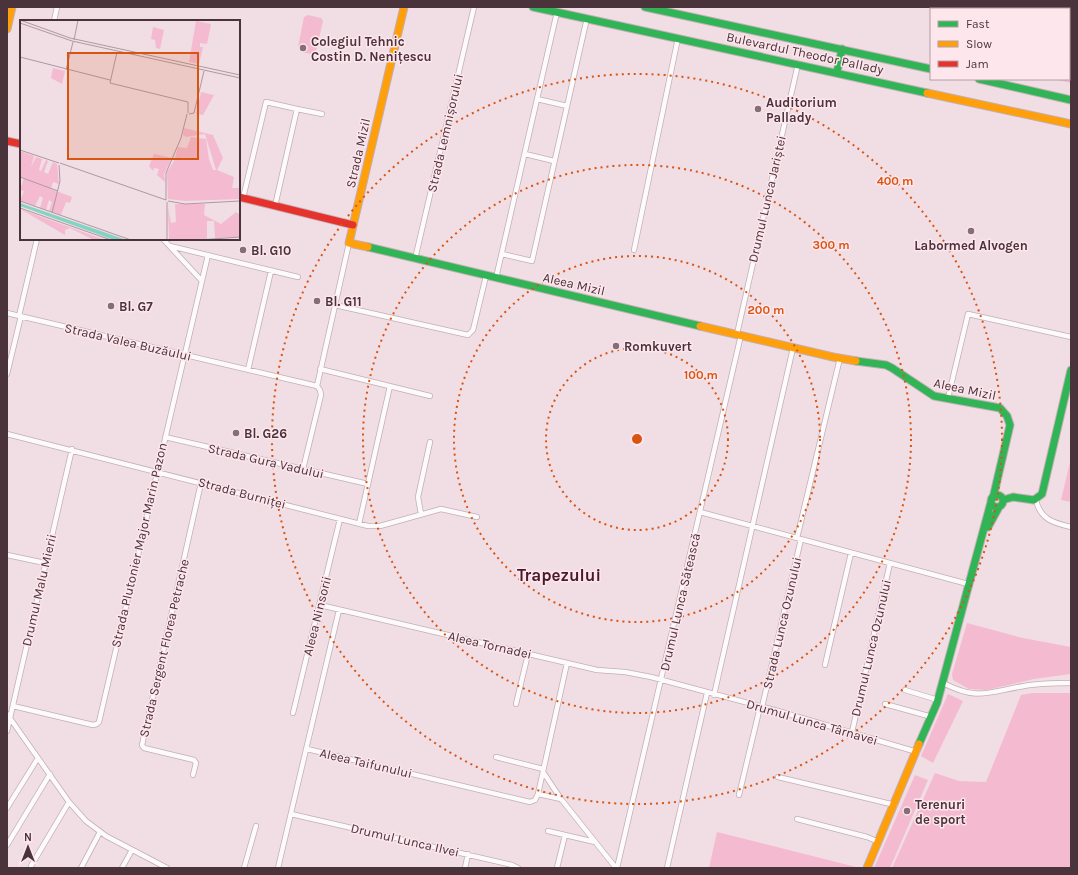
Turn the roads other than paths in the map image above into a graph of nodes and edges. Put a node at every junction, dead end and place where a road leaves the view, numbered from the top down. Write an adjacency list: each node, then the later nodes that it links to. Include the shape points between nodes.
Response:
1 (12, 7): 11 (street)
2 (57, 7): 10 (street)
3 (404, 7): 30 (street, Strada Mizil)
4 (474, 7): 38 (street, Strada Lemnișorului)
5 (533, 7): 8 (street, Bulevardul Theodor Pallady)
6 (645, 7): 7 (street, Bulevardul Theodor Pallady)
7 (664, 9): 13 (street, Bulevardul Theodor Pallady)
8 (557, 12): 9 (street, Bulevardul Theodor Pallady); 18 (street)
9 (586, 18): 12 (street, Bulevardul Theodor Pallady); 20 (street)
10 (54, 20)
11 (7, 29)
12 (678, 38): 14 (street, Bulevardul Theodor Pallady); 35 (street)
13 (842, 49): 15 (street, Bulevardul Theodor Pallady); 16 (street)
14 (798, 64): 16 (street, Bulevardul Theodor Pallady); 47 (street, Drumul Lunca Jariștei)
15 (930, 68)
16 (837, 72): 23 (street, Bulevardul Theodor Pallady)
17 (983, 80): 19 (street)
18 (537, 99): 20 (street); 26 (street)
19 (1071, 100)
20 (567, 106): 27 (street)
21 (297, 109): 22 (street); 28 (street, via 266,102); 29 (street)
22 (322, 114)
23 (1071, 124)
24 (7, 141): 25 (street)
25 (20, 144)
26 (525, 154): 27 (street); 36 (street)
27 (554, 162): 36 (street, via 532,261)
28 (241, 198): 29 (street)
29 (275, 206): 30 (street)
30 (353, 225): 33 (street, Strada Mizil)
31 (37, 240): 46 (street)
32 (164, 240): 34 (street)
33 (349, 243): 38 (street, Aleea Mizil); 44 (street, Strada Mizil)
34 (170, 246): 37 (street); 43 (street)
35 (634, 250)
36 (502, 254): 42 (street)
37 (208, 255): 39 (street); 43 (street, Strada Plutonier Major Marin Pazon)
38 (415, 259): 40 (street, Aleea Mizil)
39 (271, 271): 41 (street); 53 (street)
40 (486, 276): 42 (street, Aleea Mizil); 44 (street, via 473,330 468,334)
41 (298, 277)
42 (496, 278): 47 (street, Aleea Mizil)
43 (202, 281): 50 (street, Strada Plutonier Major Marin Pazon)
44 (335, 304): 52 (street, Strada Mizil)
45 (7, 313): 46 (street, Strada Valea Buzăului)
46 (20, 316): 50 (street, Strada Valea Buzăului); 55 (street)
47 (739, 335): 49 (street, Aleea Mizil); 72 (street, Drumul Lunca Sătească)
48 (1071, 337): 59 (street, via 968,314)
49 (793, 348): 51 (street, Aleea Mizil); 77 (street)
50 (184, 355): 53 (street, Strada Valea Buzăului); 61 (street, Strada Plutonier Major Marin Pazon)
51 (840, 358): 59 (street, Aleea Mizil, via 890,366 925,392); 80 (street, Strada Lunca Ozunului)
52 (320, 369): 56 (street, Strada Mizil); 57 (street)
53 (248, 370): 56 (street, Strada Valea Buzăului)
54 (1071, 370): 70 (street, via 1044,489)
55 (7, 374)
56 (316, 386): 64 (street, Strada Mizil, via 321,395)
57 (390, 386): 58 (street); 67 (street)
58 (430, 396)
59 (948, 398): 68 (street, Aleea Mizil, via 995,406 1004,412 1009,420 1009,437)
60 (7, 434): 63 (street, Strada Burniței)
61 (165, 437): 64 (street, Strada Gura Vadului); 65 (street, Strada Plutonier Major Marin Pazon)
62 (430, 442): 73 (street, via 418,496)
63 (72, 450): 65 (street, Strada Burniței); 83 (street, Drumul Malu Mierii)
64 (303, 469): 67 (street, Strada Gura Vadului)
65 (156, 471): 66 (street, Strada Burniței); 100 (street, Strada Plutonier Major Marin Pazon, via 99,722 93,725)
66 (201, 482): 75 (street, Strada Burniței); 113 (street, Strada Sergent Florea Petrache, via 142,745 144,748 194,760 196,763)
67 (368, 484): 76 (street)
68 (992, 500): 69 (street, via 998,496); 71 (street, via 993,506); 79 (street, Aleea Mizil)
69 (1003, 500): 70 (street, via 1013,497); 71 (street)
70 (1036, 500): 78 (street, via 1041,513 1047,519)
71 (999, 507): 79 (street)
72 (700, 512): 77 (street, Drumul Lunca Ozunului); 91 (street, Drumul Lunca Sătească)
73 (421, 514): 74 (street, Strada Burniței, via 444,509); 76 (street, Strada Burniței, via 380,526)
74 (478, 517)
75 (340, 519): 76 (street, Strada Burniței); 86 (street, Aleea Ninsorii)
76 (359, 524)
77 (752, 526): 80 (street, Drumul Lunca Ozunului); 96 (street)
78 (1071, 527)
79 (982, 535): 85 (street)
80 (799, 539): 81 (street, Drumul Lunca Ozunului); 101 (street, Strada Lunca Ozunului)
81 (851, 553): 84 (street, Drumul Lunca Ozunului); 90 (street)
82 (7, 555): 83 (street)
83 (45, 563): 100 (street, Drumul Malu Mierii)
84 (890, 563): 85 (street, Drumul Lunca Ozunului); 106 (street, Drumul Lunca Ozunului)
85 (968, 584): 92 (street)
86 (320, 606): 87 (street, Aleea Tornadei); 102 (street, Aleea Ninsorii)
87 (339, 610): 88 (street, Aleea Tornadei); 107 (street, Aleea Taifunului)
88 (528, 654): 89 (street, Aleea Tornadei); 98 (street)
89 (567, 663): 91 (street, Aleea Tornadei); 111 (street)
90 (825, 664)
91 (662, 680): 95 (street, Drumul Lunca Târnavei); 141 (street, Drumul Lunca Sătească)
92 (943, 683): 93 (street, via 977,695 1037,684); 97 (street)
93 (1071, 683)
94 (905, 690): 97 (street)
95 (707, 693): 96 (street, Drumul Lunca Târnavei); 142 (street)
96 (714, 695): 101 (street, Drumul Lunca Târnavei)
97 (938, 700): 104 (street)
98 (516, 704)
99 (886, 704): 104 (street)
100 (12, 706): 103 (street, Drumul Malu Mierii)
101 (761, 707): 106 (street, Drumul Lunca Târnavei); 116 (street, Strada Lunca Ozunului)
102 (293, 713)
103 (8, 716): 105 (street, Drumul Malu Mierii); 110 (street)
104 (932, 717): 108 (street)
105 (7, 731)
106 (852, 732): 108 (street, Drumul Lunca Târnavei)
107 (306, 749): 115 (street, Aleea Taifunului, via 530,802 536,800); 121 (street)
108 (917, 752): 119 (street)
109 (496, 757): 111 (street)
110 (38, 758): 112 (street); 120 (street)
111 (543, 770): 115 (street); 117 (street)
112 (50, 774): 118 (street); 129 (street)
113 (193, 775)
114 (778, 777): 119 (street)
115 (538, 794): 117 (street)
116 (739, 795)
117 (562, 799): 127 (street)
118 (70, 802): 125 (street, via 86,821); 132 (street)
119 (895, 804): 128 (street)
120 (7, 808)
121 (291, 814): 131 (street, Drumul Lunca Ilvei); 137 (street)
122 (797, 818): 128 (street)
123 (256, 826): 136 (street)
124 (548, 831): 126 (street)
125 (100, 832): 130 (street); 133 (street)
126 (564, 835): 127 (street); 140 (street)
127 (595, 842): 141 (street)
128 (879, 842): 143 (street)
129 (7, 845)
130 (132, 850): 134 (street); 135 (street)
131 (468, 854): 138 (street); 139 (street, Drumul Lunca Ilvei)
132 (31, 866)
133 (81, 868)
134 (122, 868)
135 (167, 868)
136 (244, 868)
137 (278, 868)
138 (465, 868)
139 (518, 868)
140 (557, 868)
141 (617, 868)
142 (667, 868)
143 (867, 868)

